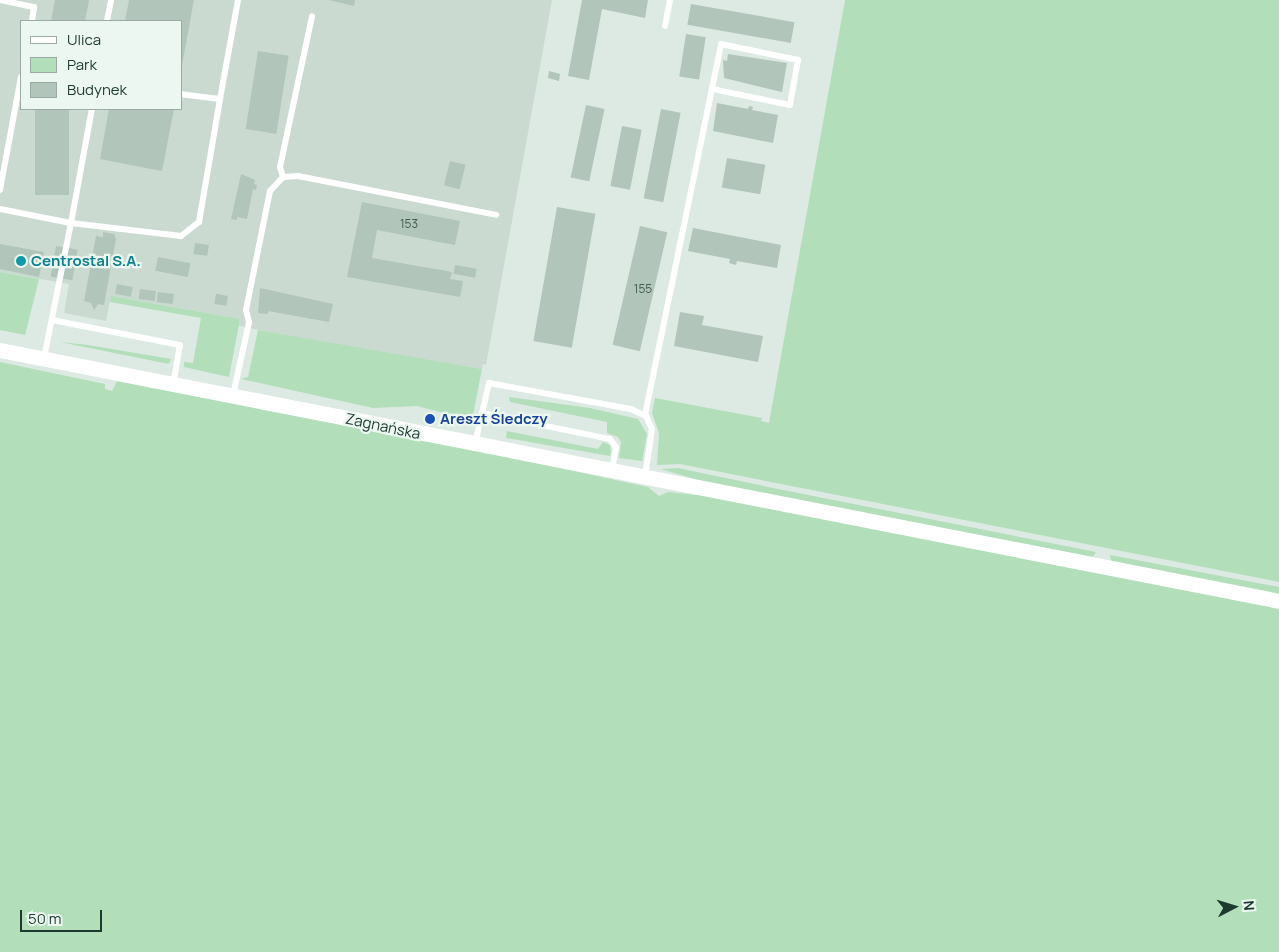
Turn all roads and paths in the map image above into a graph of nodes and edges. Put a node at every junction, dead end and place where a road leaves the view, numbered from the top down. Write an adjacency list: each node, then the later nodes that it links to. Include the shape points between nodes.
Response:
1 (0, 0): 6 (lane, via 34,6)
2 (111, 0): 7 (lane)
3 (238, 0): 12 (lane)
4 (670, 0): 8 (lane)
5 (312, 16): 14 (lane, via 280,167)
6 (32, 20)
7 (107, 20)
8 (665, 26)
9 (20, 82): 15 (lane)
10 (712, 89): 10 (lane, via 721,44 798,60 790,105); 25 (lane)
11 (182, 94): 12 (lane)
12 (220, 99): 18 (lane, via 198,222 181,236)
13 (92, 110): 18 (lane)
14 (284, 177): 17 (lane, via 298,176); 23 (lane, via 270,191 246,310 249,322)
15 (0, 190)
16 (0, 209): 18 (lane)
17 (496, 215)
18 (71, 223): 19 (lane)
19 (52, 320): 21 (lane); 22 (lane, via 180,345)
20 (0, 350): 21 (street, Zagnańska)
21 (44, 358): 22 (street, Zagnańska)
22 (173, 384): 23 (street, Zagnańska)
23 (233, 396): 26 (street, Zagnańska)
24 (482, 413): 25 (lane, via 489,383 631,409); 26 (lane); 27 (lane, via 610,439 616,447)
25 (645, 416): 28 (lane, via 652,434)
26 (475, 445): 27 (street, Zagnańska)
27 (612, 470): 28 (street, Zagnańska)
28 (644, 477): 29 (street, Zagnańska)
29 (1279, 601)

